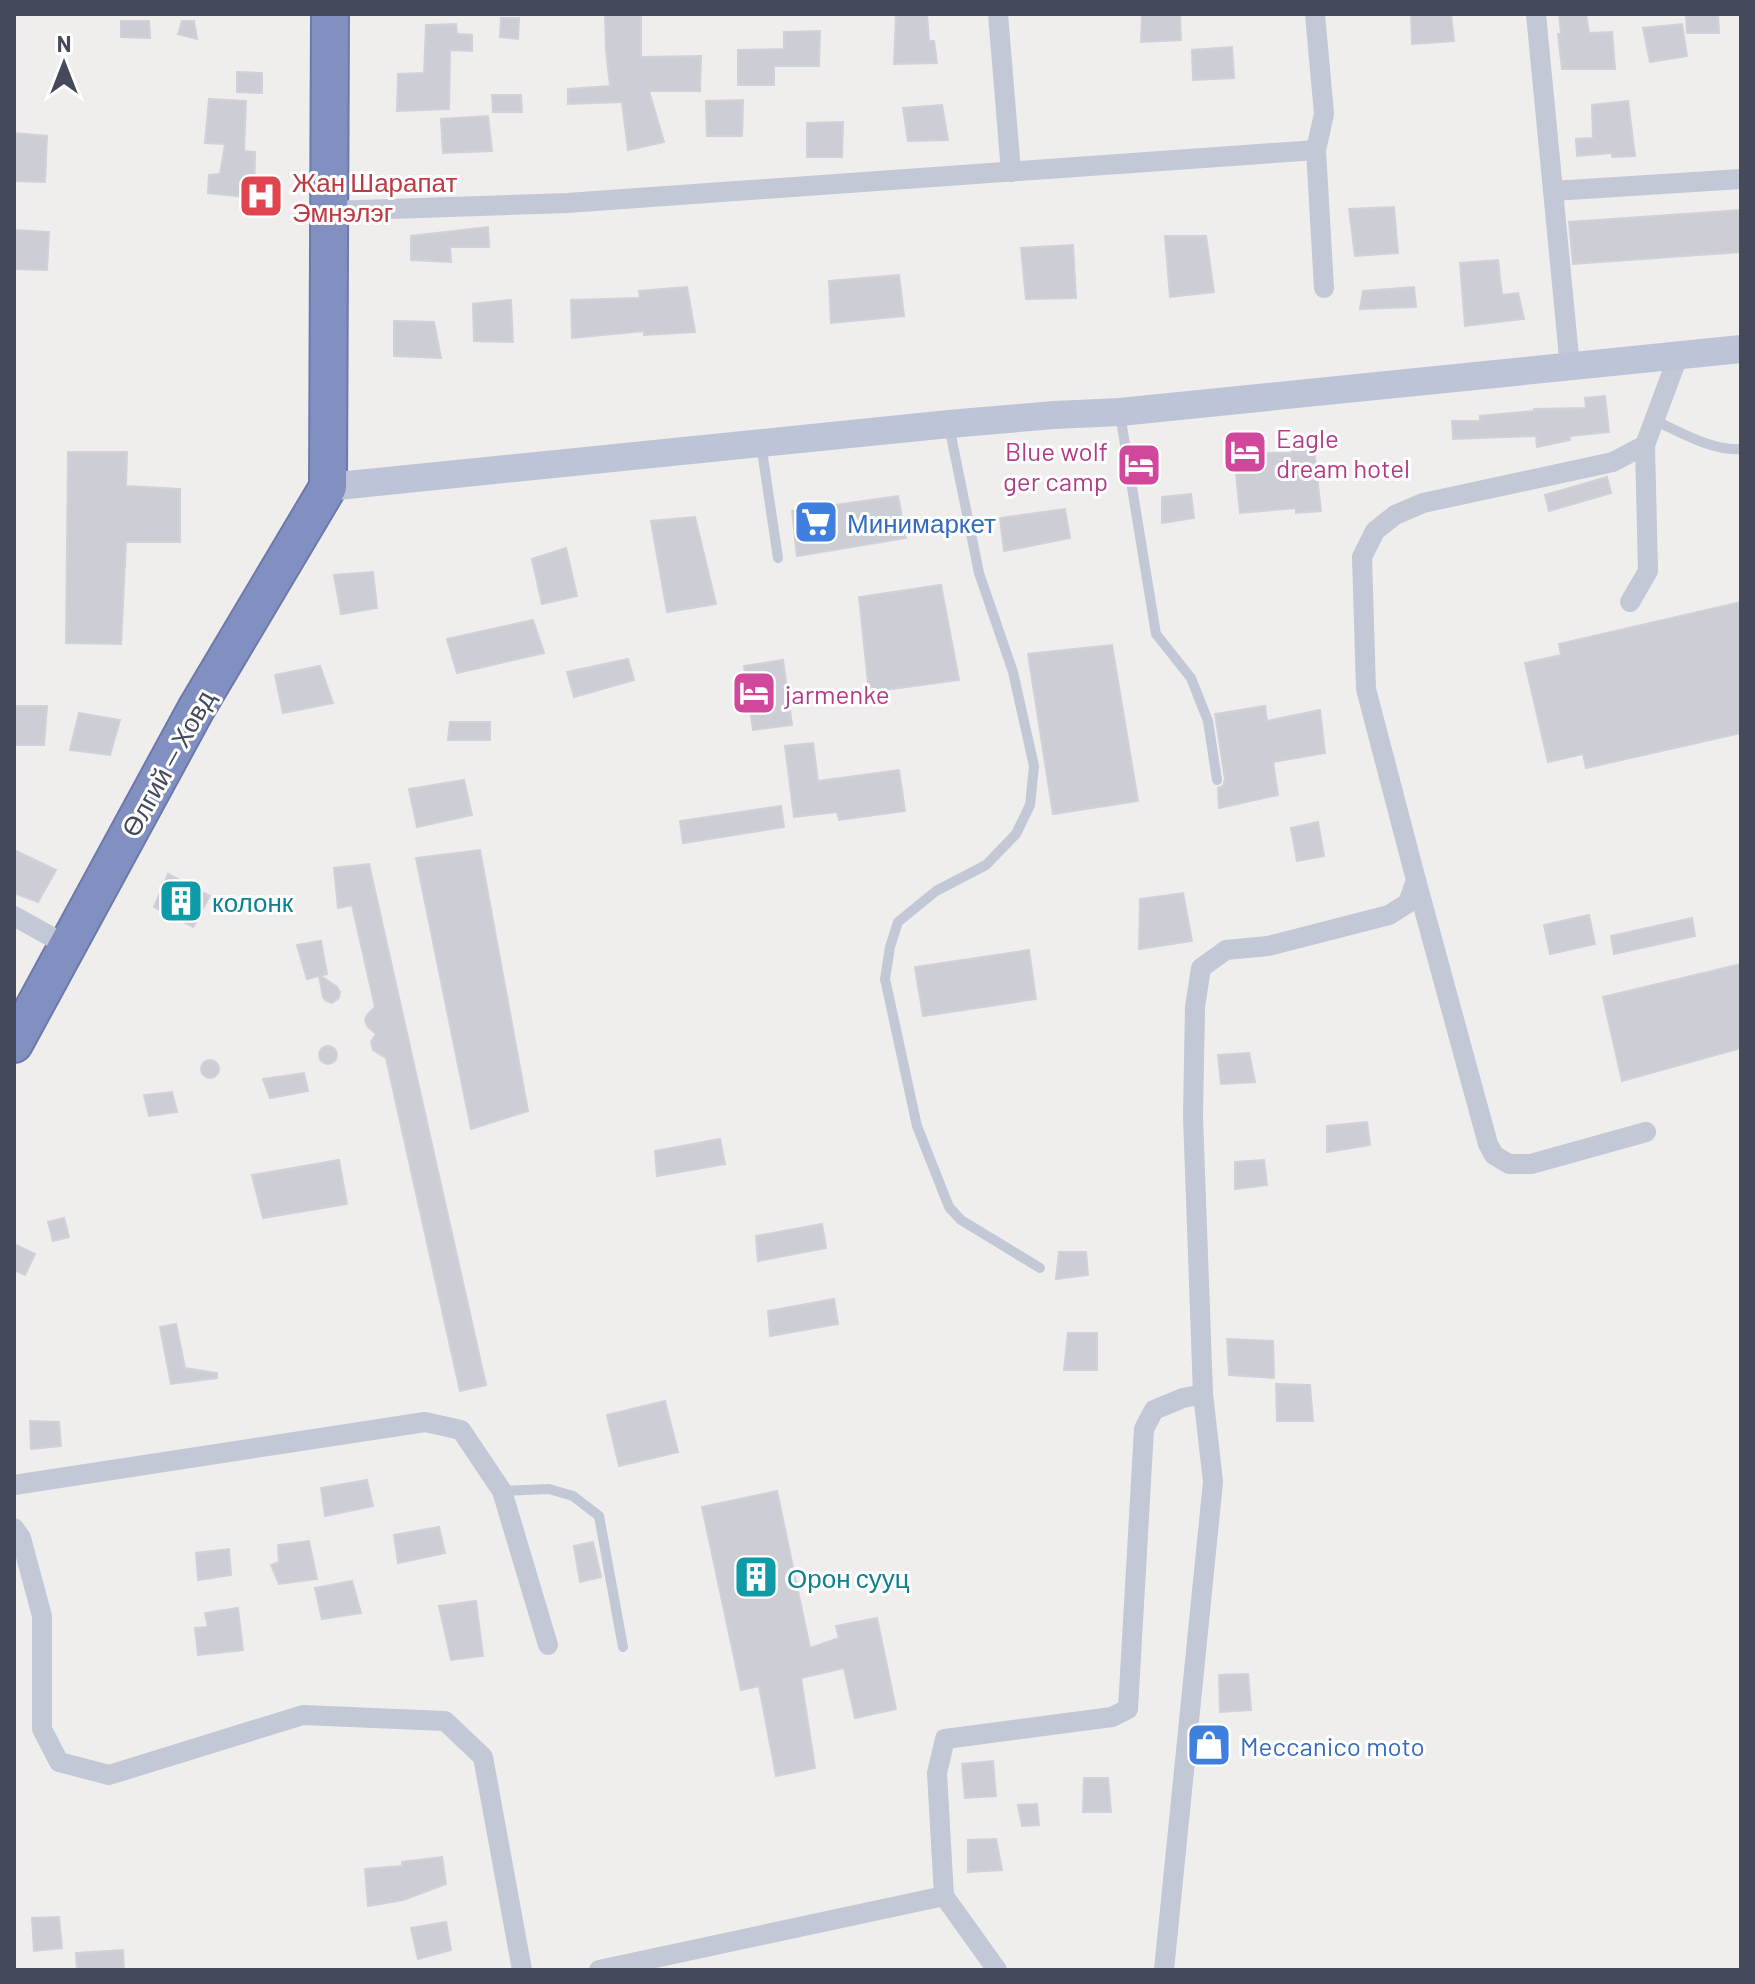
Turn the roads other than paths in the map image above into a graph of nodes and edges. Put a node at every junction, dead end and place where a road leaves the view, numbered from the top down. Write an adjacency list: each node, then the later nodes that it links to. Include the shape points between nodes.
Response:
1 (330, 14): 9 (highway)
2 (998, 14): 6 (street)
3 (1315, 14): 5 (street, via 1324,114)
4 (1536, 14): 8 (street)
5 (1316, 150): 6 (street); 10 (street)
6 (1011, 172): 9 (street, via 567,203)
7 (1741, 179): 8 (street)
8 (1553, 191): 13 (street)
9 (329, 211): 20 (highway)
10 (1324, 288)
11 (1741, 349): 12 (main road)
12 (1679, 354): 13 (main road); 15 (street)
13 (1570, 367): 14 (main road)
14 (1120, 412): 16 (main road); 23 (lane, via 1156,634 1191,678 1208,721)
15 (1654, 420): 18 (street); 19 (lane, via 1730,450)
16 (949, 424): 17 (main road); 29 (lane, via 979,573 1013,672 1034,766 1030,805 1016,834 986,865 936,891 898,922 885,979 917,1126 949,1207 961,1220)
17 (761, 442): 20 (main road); 21 (lane)
18 (1645, 445): 22 (street, via 1648,571); 24 (street, via 1613,462 1423,503 1375,531 1362,557 1366,689)
19 (1741, 449)
20 (328, 487): 26 (highway, Өлгий — Ховд, via 196,709)
21 (778, 558)
22 (1630, 602)
23 (1217, 780)
24 (1416, 880): 28 (street, via 1494,1155 1509,1164 1531,1164); 30 (street, via 1408,903 1389,915 1268,946 1226,950 1201,968 1193,1116)
25 (14, 916): 26 (street)
26 (66, 945): 27 (highway, Өлгий — Ховд)
27 (14, 1044)
28 (1646, 1132)
29 (1040, 1268)
30 (1203, 1394): 36 (street, via 1154,1410 1144,1429 1128,1709 1112,1717 945,1739 937,1773); 40 (street, via 1213,1482)
31 (14, 1485): 32 (street, via 425,1422 461,1430)
32 (502, 1491): 34 (street); 35 (lane, via 549,1489 573,1496 599,1516)
33 (14, 1528): 37 (street, via 42,1616 42,1729 59,1762 109,1775 303,1715 445,1721 483,1757)
34 (548, 1645)
35 (623, 1647)
36 (944, 1896): 38 (street); 39 (street)
37 (522, 1970)
38 (599, 1970)
39 (997, 1970)
40 (1164, 1970)

